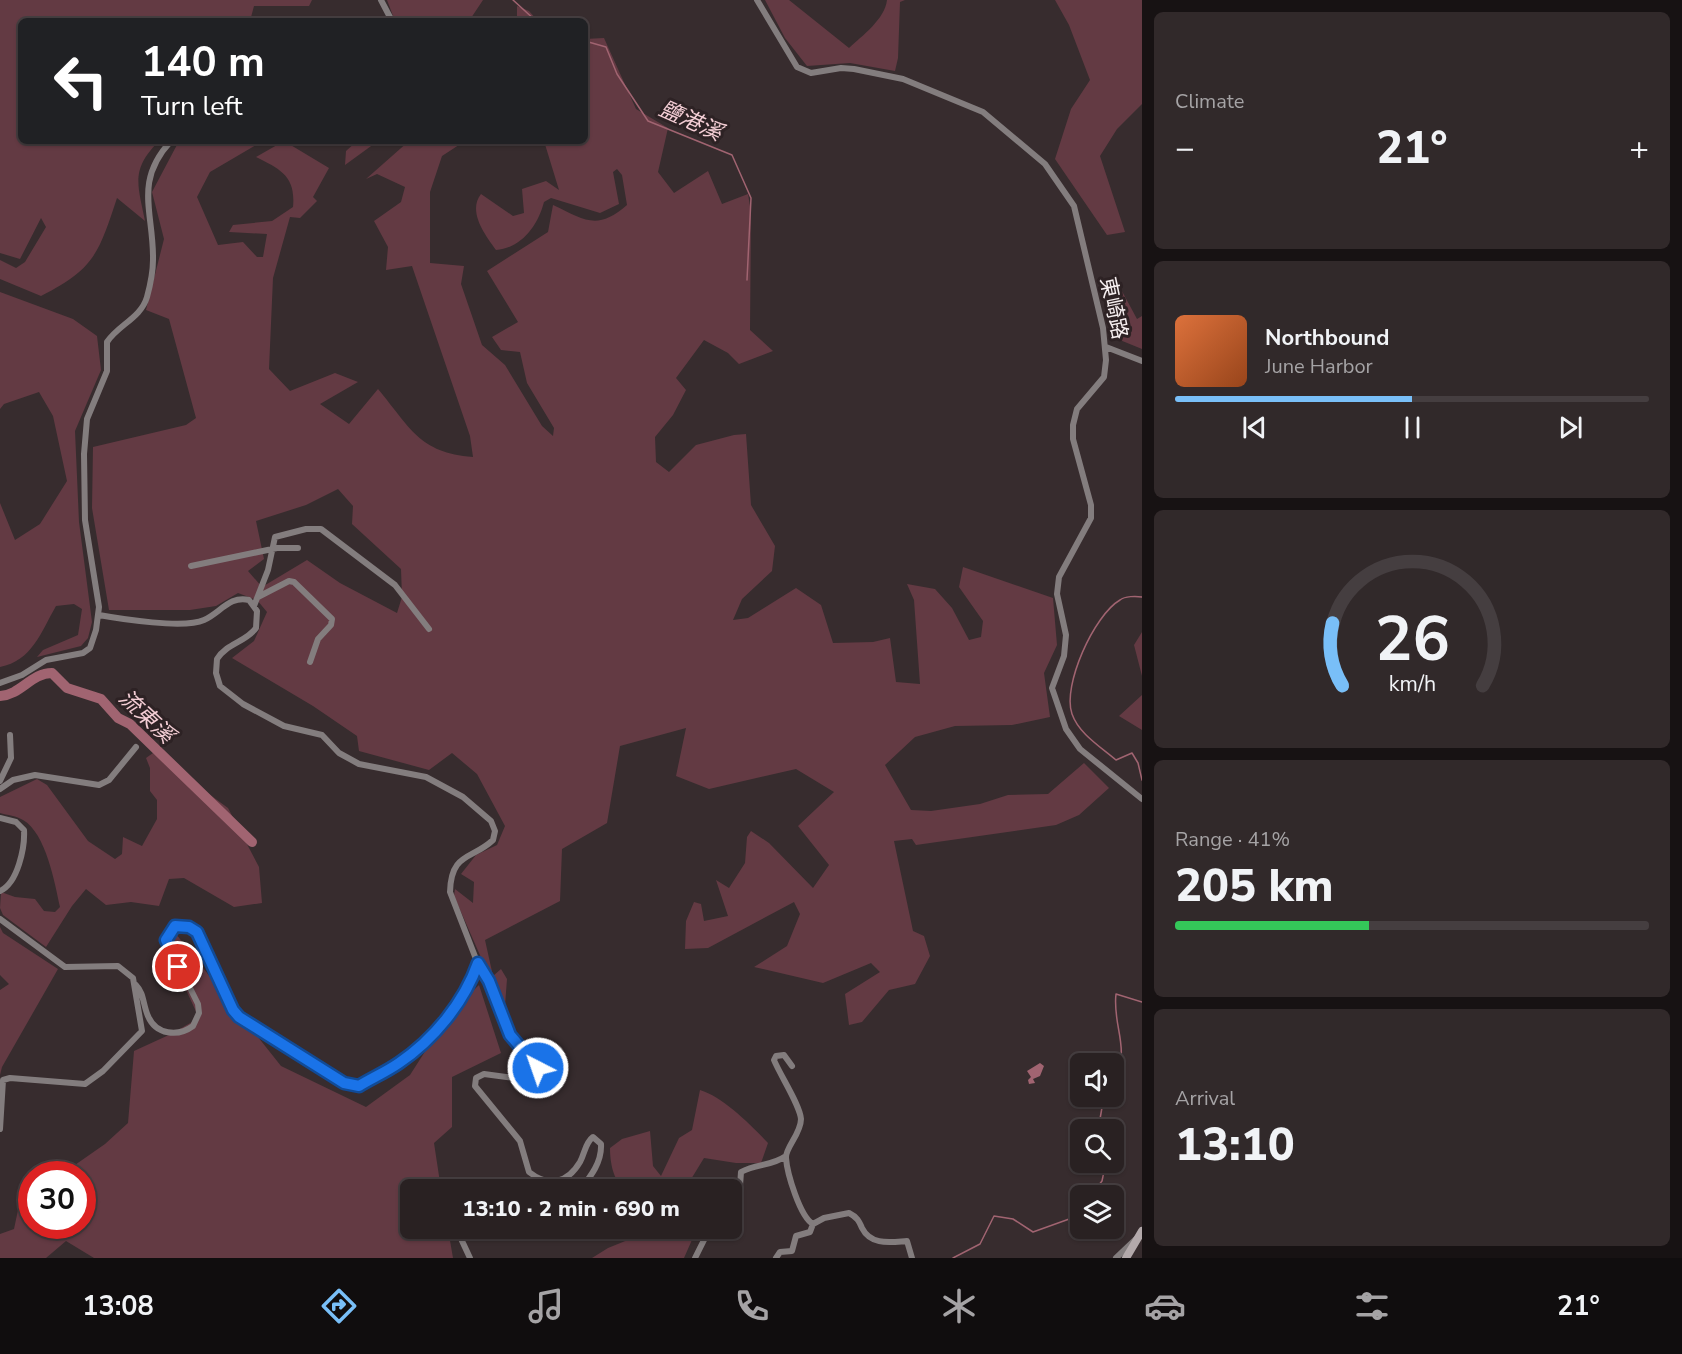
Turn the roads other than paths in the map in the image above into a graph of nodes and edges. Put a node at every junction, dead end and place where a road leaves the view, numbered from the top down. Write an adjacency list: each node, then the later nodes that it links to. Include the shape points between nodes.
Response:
1 (381, 0): 3 (street)
2 (757, 0): 5 (street, 東崎路, via 796,67 811,73 854,69 928,88 983,112 1045,164 1074,206)
3 (390, 18)
4 (169, 144): 12 (street, via 146,193 154,263 144,306 107,342 107,371 87,419 85,520)
5 (1106, 347): 6 (street); 20 (street, 東崎路, via 1104,377 1077,410 1072,425 1091,518 1059,577 1057,594 1066,635 1064,656 1052,688 1066,729 1080,749)
6 (1142, 361)
7 (298, 548): 8 (street)
8 (270, 549): 9 (street); 10 (street, via 268,570); 13 (street, via 275,537 321,529 395,585)
9 (191, 566)
10 (258, 597): 11 (street); 14 (street, via 294,582 332,619 318,639)
11 (254, 606): 12 (street, via 249,600 237,599 205,620 193,622); 24 (street, via 259,617 256,628 247,638 226,648 217,659 217,680 225,692 279,724 322,735 339,753 359,764 426,777 463,797 491,821 493,840 461,860 451,887)
12 (99, 615): 15 (street, via 87,650 46,660)
13 (429, 629)
14 (310, 662)
15 (0, 683)
16 (10, 735): 18 (street, via 11,758)
17 (136, 747): 19 (street, via 109,780 99,785 35,775 13,780)
18 (0, 781)
19 (0, 789)
20 (1142, 799)
21 (0, 818): 22 (street, via 16,822 24,830 24,845 12,878)
22 (0, 891)
23 (0, 919): 25 (street, via 65,967 118,966)
24 (478, 963): 25 (street, via 467,988 432,1036 399,1063 359,1086 344,1083 239,1017 193,928 175,926 166,940 198,1004 193,1026 176,1033 153,1025); 29 (street, via 510,1035 538,1071 522,1079 484,1074 476,1078 475,1086 519,1141 529,1172)
25 (136, 985): 27 (street, via 141,1034 85,1084 3,1080)
26 (792, 1066): 28 (street, via 784,1055 775,1058 801,1118)
27 (0, 1129)
28 (786, 1156): 32 (street, via 773,1165 753,1166 741,1172); 33 (street, via 791,1188 805,1217)
29 (540, 1179)
30 (562, 1179): 31 (street, via 573,1172 593,1137 601,1144)
31 (589, 1179)
32 (740, 1179)
33 (813, 1224): 39 (street, via 810,1232 796,1236 792,1251 780,1252); 40 (street, via 833,1215 853,1215 873,1240 908,1241)
34 (1139, 1234): 41 (street); 42 (street)
35 (461, 1239): 37 (street)
36 (704, 1239): 38 (street)
37 (470, 1258)
38 (695, 1258)
39 (776, 1258)
40 (912, 1258)
41 (1116, 1258)
42 (1126, 1258)

